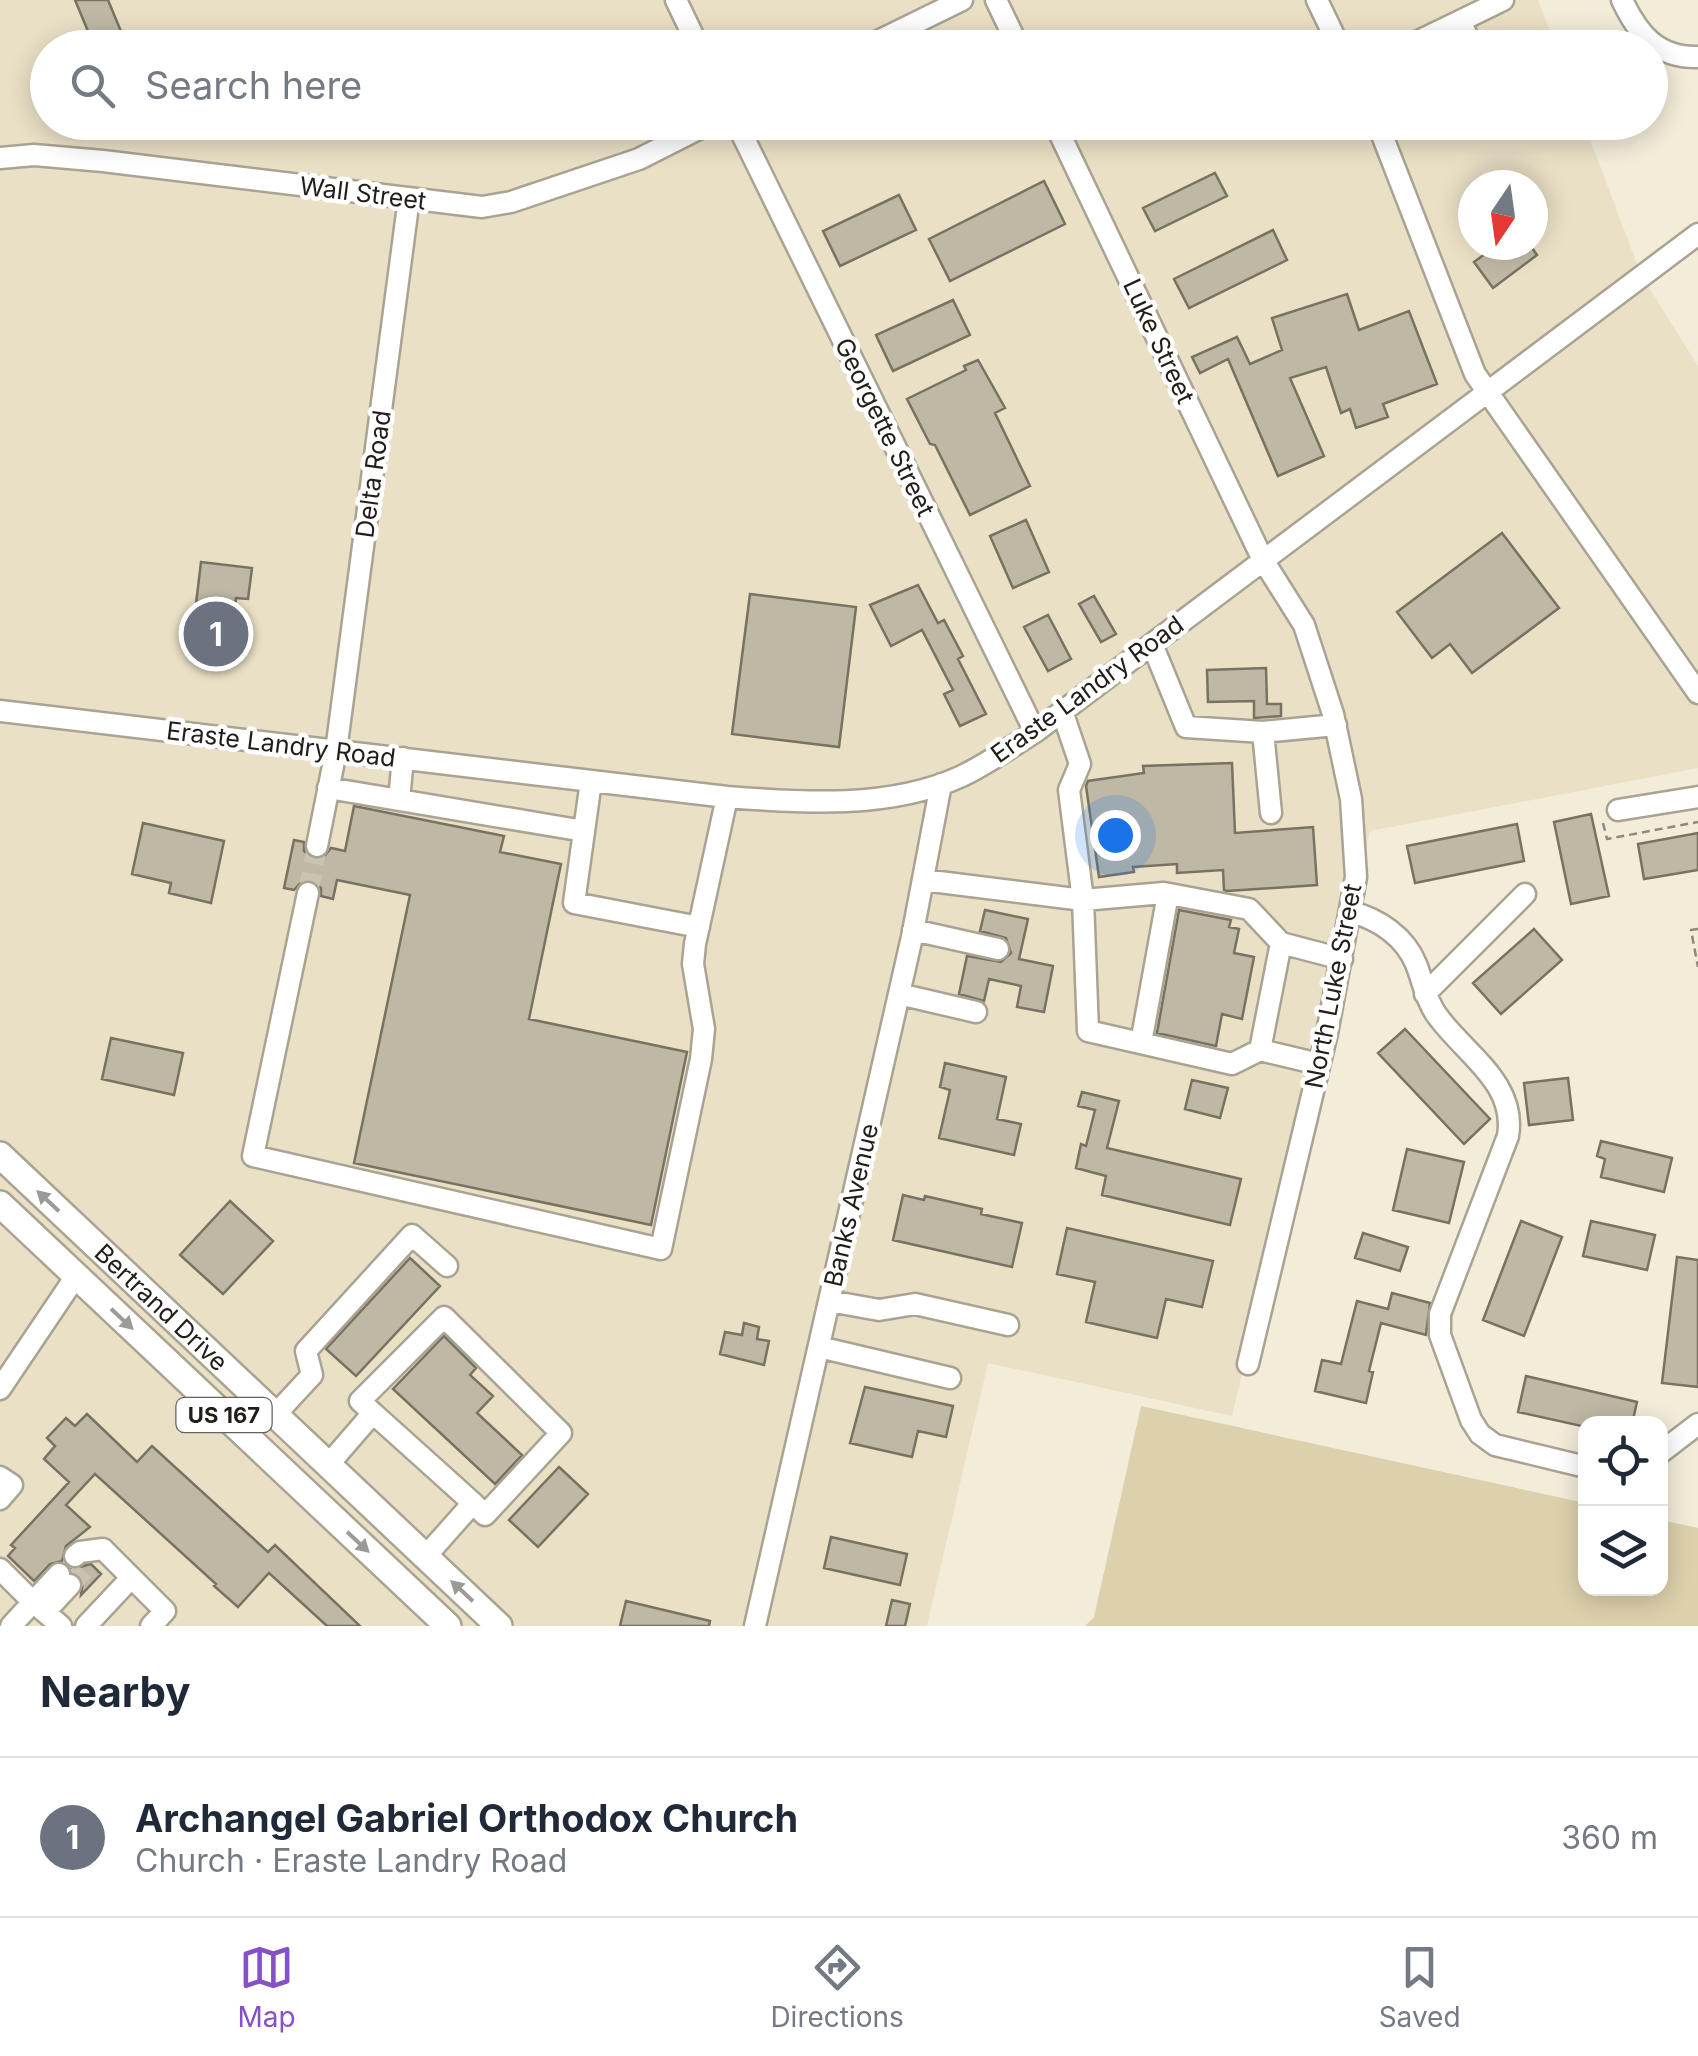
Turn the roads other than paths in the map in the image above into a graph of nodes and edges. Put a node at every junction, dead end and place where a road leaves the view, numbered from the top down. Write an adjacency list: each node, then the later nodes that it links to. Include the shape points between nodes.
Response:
1 (676, 0): 8 (street)
2 (962, 0): 9 (street)
3 (996, 0): 10 (street)
4 (1316, 0): 11 (street)
5 (1503, 0): 7 (street)
6 (1622, 0): 14 (street)
7 (1460, 21): 12 (street); 13 (street)
8 (690, 30)
9 (901, 30)
10 (1010, 30)
11 (1331, 30)
12 (1441, 30)
13 (1464, 30)
14 (1637, 30)
15 (1668, 52): 16 (street)
16 (1698, 57)
17 (676, 140): 22 (street, Wall Street, via 511,202 468,206)
18 (745, 140): 31 (street, Georgette Street)
19 (1063, 140): 25 (street, Luke Street)
20 (1385, 140): 24 (street)
21 (0, 158): 22 (street, Wall Street, via 103,161)
22 (409, 198): 33 (street, Delta Road)
23 (1698, 234): 24 (street, Eraste Landry Road)
24 (1486, 392): 25 (street, Eraste Landry Road); 27 (street)
25 (1263, 560): 26 (street, Eraste Landry Road); 30 (street, North Luke Street, via 1304,625)
26 (1152, 644): 29 (street, Eraste Landry Road); 32 (street, via 1186,727)
27 (1698, 693)
28 (0, 710): 33 (street, Eraste Landry Road)
29 (1062, 711): 31 (street, Eraste Landry Road); 49 (street, via 1080,764 1069,790)
30 (1336, 725): 32 (street); 50 (street, North Luke Street, via 1352,799)
31 (1035, 732): 36 (street, Eraste Landry Road)
32 (1263, 732): 42 (street)
33 (336, 750): 34 (street, Eraste Landry Road); 37 (street, Delta Road)
34 (403, 758): 35 (street, Eraste Landry Road); 40 (street)
35 (591, 781): 38 (street, Eraste Landry Road); 43 (street)
36 (941, 784): 38 (street, Eraste Landry Road, via 826,804); 45 (street, Banks Avenue)
37 (328, 788): 40 (street); 44 (street, Delta Road)
38 (727, 797): 51 (street)
39 (1698, 797): 41 (street)
40 (398, 800): 43 (street)
41 (1618, 810)
42 (1271, 813)
43 (584, 831): 51 (street, via 574,902)
44 (317, 846)
45 (922, 880): 49 (street); 52 (street, Banks Avenue)
46 (308, 893): 51 (street, via 253,1156 661,1249 701,1059 704,1029 693,964)
47 (1168, 894): 49 (street); 53 (street, via 1249,908); 59 (street)
48 (1525, 894): 57 (street)
49 (1082, 900): 59 (street, via 1088,1031)
50 (1352, 912): 55 (street, North Luke Street); 57 (street, via 1382,924 1402,942)
51 (699, 927)
52 (913, 930): 54 (street); 56 (street, Banks Avenue)
53 (1281, 943): 55 (street); 60 (street)
54 (998, 949)
55 (1342, 958): 61 (street, North Luke Street)
56 (899, 994): 58 (street); 66 (street, Banks Avenue)
57 (1425, 994): 76 (street, via 1498,1084 1510,1113 1508,1136 1440,1314 1440,1335 1471,1420 1489,1442)
58 (976, 1012)
59 (1141, 1043): 60 (street, via 1232,1064)
60 (1260, 1050): 61 (street)
61 (1319, 1064): 69 (street, North Luke Street)
62 (0, 1156): 73 (main road, Bertrand Drive / US 167, one-way to 62)
63 (0, 1204): 65 (main road, Bertrand Drive / US 167)
64 (447, 1266): 73 (street, via 412,1235 306,1351 312,1375)
65 (76, 1276): 71 (street); 90 (main road, Bertrand Drive / US 167, one-way to 90)
66 (829, 1301): 67 (street, via 879,1310 915,1304); 68 (street, Banks Avenue)
67 (1008, 1326)
68 (819, 1347): 70 (street); 92 (street, Banks Avenue)
69 (1248, 1364)
70 (950, 1378)
71 (0, 1389)
72 (372, 1413): 77 (street); 80 (street); 80 (street, via 360,1401 444,1317 561,1433 486,1515)
73 (275, 1415): 77 (main road, Bertrand Drive / US 167)
74 (1698, 1424): 75 (street)
75 (1668, 1447)
76 (1578, 1465)
77 (328, 1466): 82 (main road, Bertrand Drive / US 167)
78 (0, 1477): 79 (street, via 12,1485)
79 (0, 1499)
80 (473, 1504): 82 (street)
81 (89, 1556): 84 (street)
82 (425, 1556): 91 (main road, Bertrand Drive / US 167, one-way to 82)
83 (0, 1569): 86 (street)
84 (131, 1578): 88 (street); 89 (street, via 164,1611)
85 (64, 1580): 86 (street)
86 (46, 1613): 87 (street)
87 (11, 1626)
88 (86, 1626)
89 (151, 1626)
90 (448, 1626)
91 (499, 1626)
92 (756, 1626)

